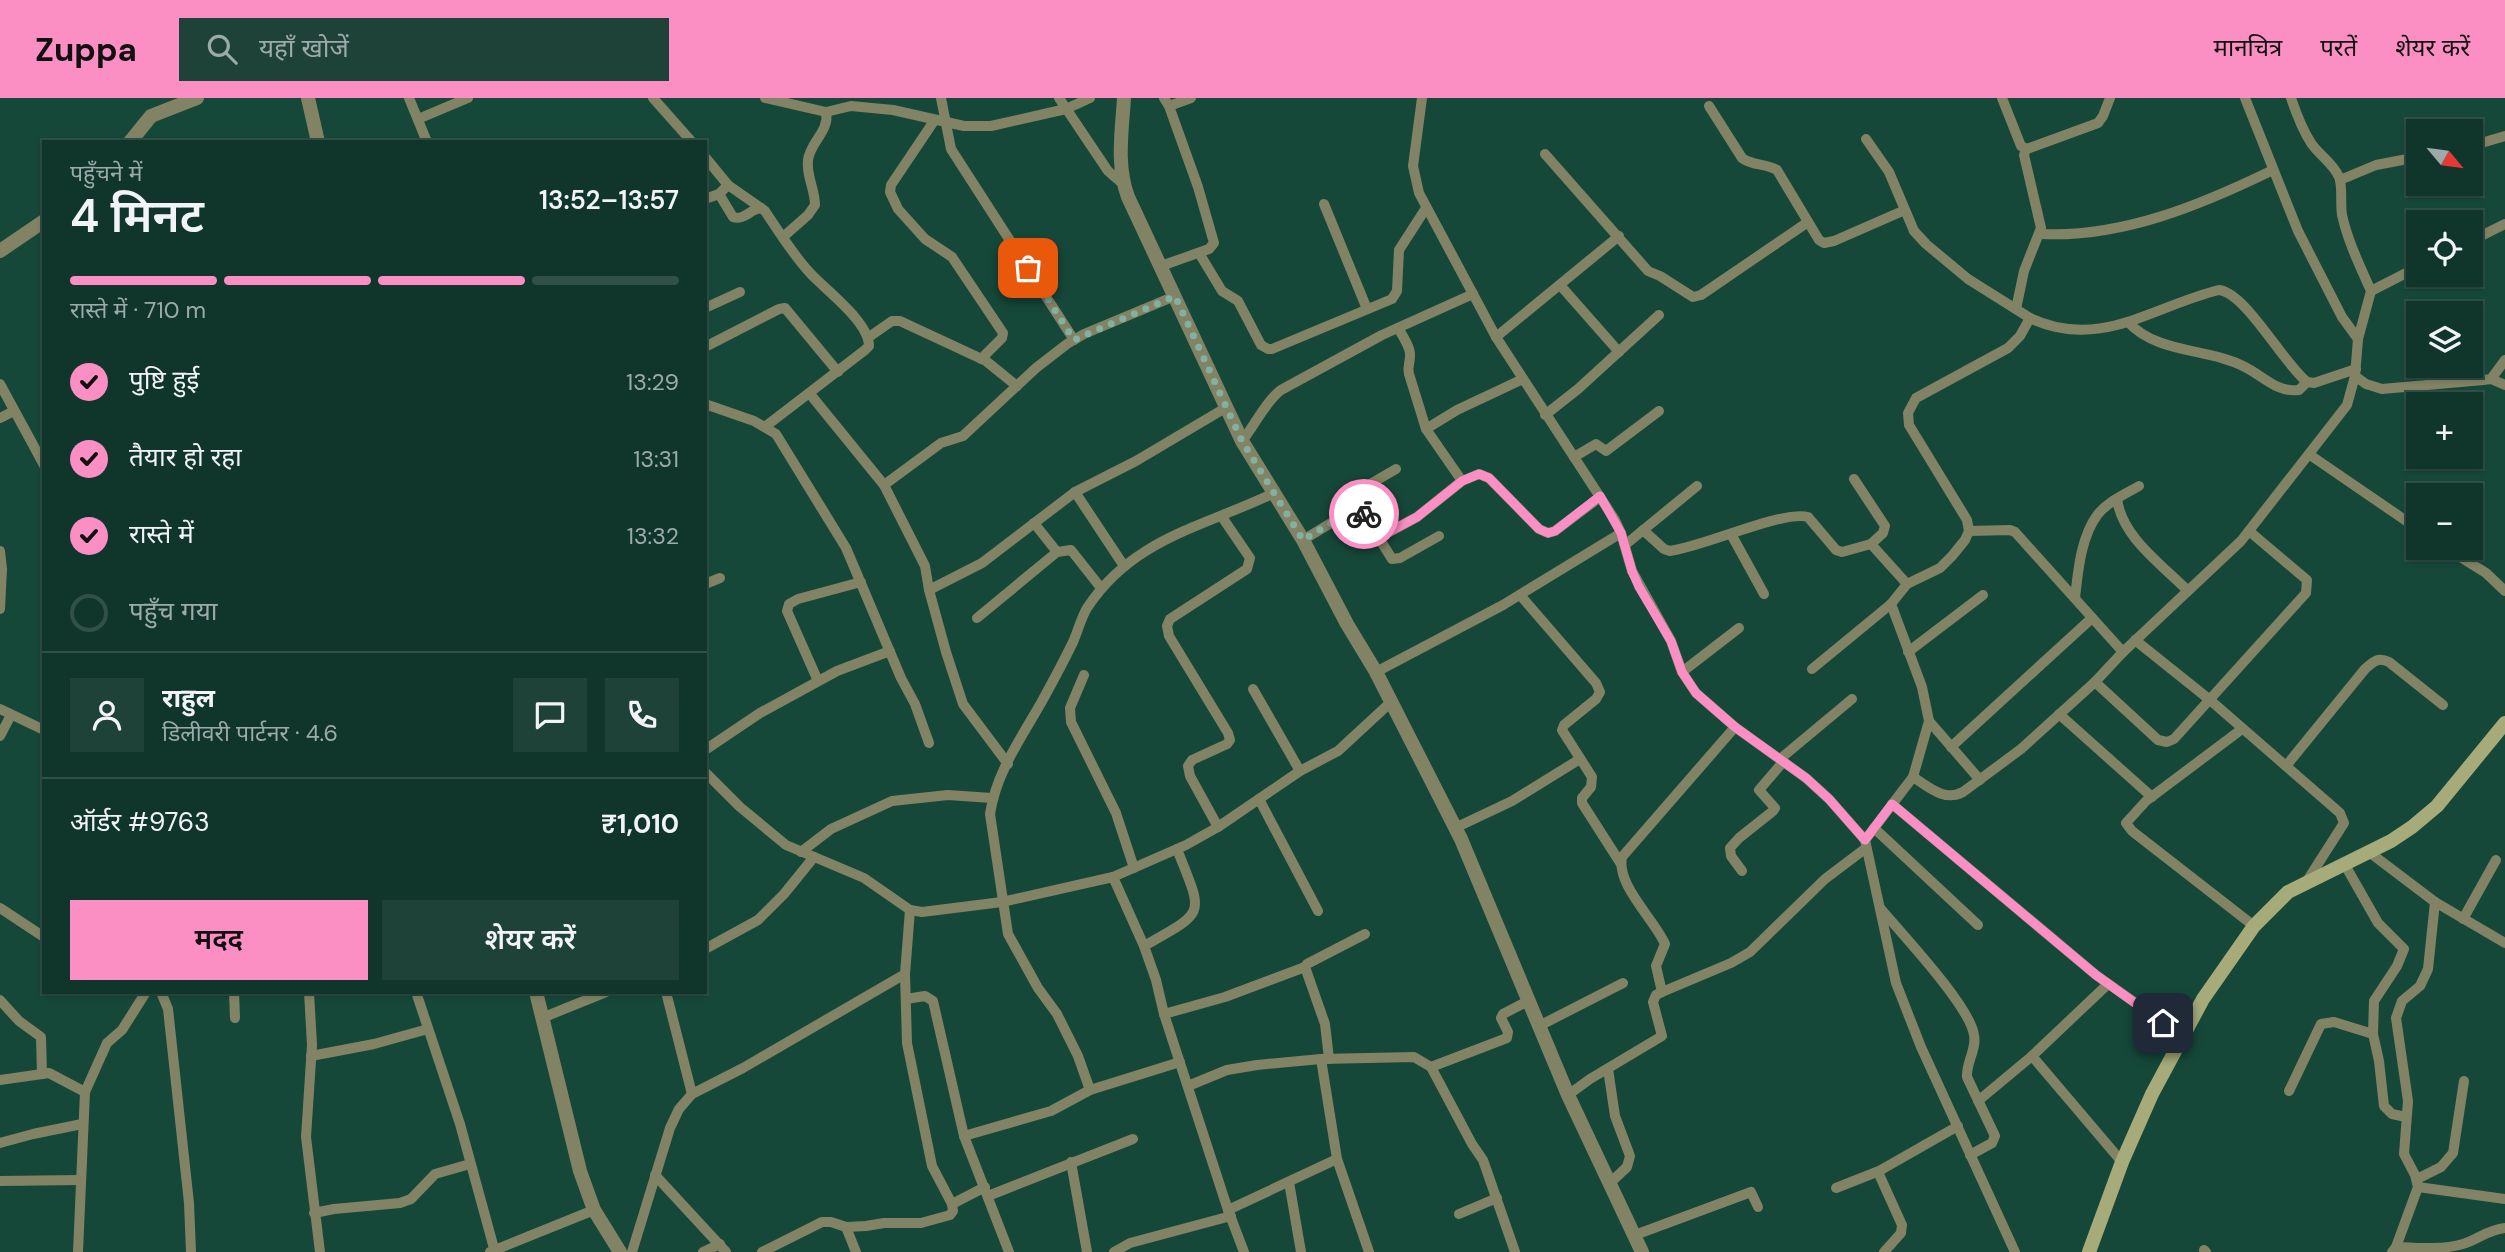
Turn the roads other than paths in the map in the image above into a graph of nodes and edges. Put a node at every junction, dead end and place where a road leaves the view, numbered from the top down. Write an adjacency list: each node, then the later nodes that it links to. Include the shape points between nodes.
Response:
1 (197, 98): 25 (street, via 151,116)
2 (309, 98): 26 (street)
3 (409, 98): 21 (street)
4 (468, 98): 21 (street)
5 (653, 98): 28 (street)
6 (765, 98): 20 (street)
7 (941, 98): 22 (street)
8 (1059, 98): 19 (street)
9 (1090, 98): 19 (street)
10 (1124, 98): 36 (street)
11 (1191, 98): 17 (street)
12 (1422, 98): 42 (street, via 1413,166)
13 (2002, 98): 30 (street)
14 (2109, 98): 30 (street, via 2098,124)
15 (2245, 98): 34 (street)
16 (2291, 98): 35 (street, via 2312,145)
17 (1166, 102): 52 (street, via 1214,238 1213,246)
18 (1709, 106): 45 (street, via 1742,158 1777,170)
19 (1066, 109): 22 (street, via 991,127); 36 (street, via 1108,171)
20 (826, 112): 22 (street, via 851,106); 50 (street, via 828,120 808,161 816,205)
21 (418, 119): 27 (street)
22 (940, 122): 70 (street, via 951,149); 73 (street, via 890,192 898,209 925,239 952,257 1003,333)
23 (2505, 136): 29 (street)
24 (1866, 139): 43 (street, via 1889,172)
25 (132, 140)
26 (318, 140)
27 (426, 140)
28 (690, 140)
29 (2483, 142)
30 (2026, 149): 47 (street)
31 (1545, 154): 49 (street)
32 (707, 159): 37 (street)
33 (2406, 159): 35 (street, via 2376,165)
34 (2273, 170): 47 (street, via 2152,218 2096,233); 69 (street, via 2298,231)
35 (2340, 180): 56 (street, via 2344,225)
36 (1123, 184): 53 (street)
37 (728, 185): 38 (street); 41 (street)
38 (719, 194): 39 (street); 41 (street, via 737,219)
39 (707, 198)
40 (1324, 204): 61 (street)
41 (761, 208): 50 (street)
42 (1426, 208): 58 (street); 61 (street, via 1399,250 1396,295)
43 (1905, 210): 45 (street, via 1824,243); 62 (street, via 1926,244)
44 (42, 222): 51 (street)
45 (1808, 222): 49 (street, via 1697,297 1648,271)
46 (2505, 223): 48 (street)
47 (2041, 234): 62 (street, via 2024,271)
48 (2483, 235)
49 (1619, 236): 55 (street)
50 (783, 237): 67 (street)
51 (0, 251)
52 (1199, 253): 53 (street); 61 (street, via 1222,291 1235,298 1261,345 1268,349)
53 (1161, 266): 59 (street)
54 (2406, 273): 56 (street)
55 (1560, 285): 68 (street); 72 (street)
56 (2371, 291): 69 (street)
57 (740, 292): 60 (street)
58 (1473, 294): 66 (street); 68 (street)
59 (1175, 296): 70 (street); 85 (street)
60 (707, 307)
61 (1367, 309)
62 (2015, 309): 64 (street)
63 (1659, 316): 72 (street)
64 (2029, 318): 65 (street, via 2069,330); 111 (street, via 2008,348 1916,398 1908,413 1909,425 1967,520)
65 (2128, 322): 79 (street, via 2142,335 2242,365 2285,390 2299,390); 79 (street, via 2212,291 2226,291)
66 (1398, 328): 91 (street, via 1410,352 1407,365); 92 (street, via 1271,397)
67 (869, 337): 73 (street, via 895,320); 75 (street, via 869,345)
68 (1496, 337): 77 (street)
69 (2358, 339): 76 (street)
70 (1074, 340): 82 (street)
71 (707, 346): 75 (street, via 785,308)
72 (1619, 352): 88 (street)
73 (981, 359): 82 (street)
74 (2505, 360): 78 (street)
75 (838, 372): 83 (street)
76 (2355, 372): 78 (street, via 2366,384 2382,389); 79 (street); 93 (street, via 2343,413)
77 (1523, 379): 88 (street); 91 (street)
78 (2491, 379): 81 (street)
79 (2307, 382)
80 (0, 384): 86 (street)
81 (2505, 385)
82 (1017, 386): 99 (street, via 963,436 940,443)
83 (810, 394): 90 (street); 99 (street)
84 (707, 405): 90 (street)
85 (1227, 407): 92 (street); 102 (street)
86 (14, 411): 89 (street); 95 (street)
87 (1659, 411): 94 (street, via 1606,451 1596,444)
88 (1545, 415): 94 (street)
89 (0, 418)
90 (766, 426): 125 (street, via 846,548)
91 (1426, 429): 98 (street)
92 (1242, 441): 103 (street)
93 (2310, 455): 108 (street); 112 (street)
94 (1574, 457): 104 (street)
95 (42, 461)
96 (1396, 469): 106 (street, via 1360,490)
97 (1854, 479): 118 (street, via 1885,526)
98 (1462, 481): 104 (street, via 1484,474 1548,533); 116 (street, via 1417,517)
99 (884, 485): 129 (street, via 925,566)
100 (1697, 486): 110 (street)
101 (2139, 486): 105 (street)
102 (1075, 492): 109 (street); 123 (street)
103 (1274, 493): 107 (street); 117 (street)
104 (1600, 496): 113 (street)
105 (2117, 499): 130 (street, via 2128,530); 135 (street, via 2097,516 2089,531)
106 (1359, 506): 116 (street); 117 (street)
107 (1222, 517): 123 (street, via 1173,535); 180 (street, via 1250,558 1250,565 1170,619 1167,626 1230,740 1188,766)
108 (2406, 521)
109 (1034, 523): 121 (street); 129 (street, via 982,563)
110 (1643, 530): 114 (street, via 1670,551); 119 (street)
111 (1969, 531): 127 (street, via 1940,568); 135 (street, via 2015,532)
112 (2249, 531): 130 (street); 153 (street, via 2307,580 2306,593)
113 (1621, 533): 119 (street); 133 (street)
114 (1731, 534): 118 (street, via 1803,516 1836,550); 132 (street)
115 (1439, 536): 116 (street, via 1395,560)
116 (1378, 538)
117 (1303, 540): 146 (street)
118 (1871, 544): 127 (street)
119 (1625, 545): 147 (street, via 1632,571 1671,641)
120 (0, 551): 137 (street)
121 (1057, 552): 128 (street, via 1071,550); 138 (street)
122 (2465, 560): 131 (street)
123 (1124, 566): 128 (street)
124 (720, 578): 126 (street)
125 (861, 582): 142 (street); 149 (street, via 789,604 787,611)
126 (707, 583)
127 (1907, 584): 136 (street)
128 (1101, 588): 170 (street)
129 (929, 590): 170 (street, via 963,704)
130 (2187, 590): 141 (street)
131 (2505, 591)
132 (1764, 594)
133 (1520, 595): 146 (street); 168 (street, via 1600,692 1562,730)
134 (1983, 595): 143 (street)
135 (2075, 598): 139 (street)
136 (1891, 604): 143 (street); 145 (street)
137 (0, 609)
138 (977, 618)
139 (2092, 618): 144 (street); 166 (street)
140 (1739, 628): 147 (street)
141 (2135, 640): 144 (street); 153 (street)
142 (890, 650): 149 (street); 165 (street)
143 (1908, 652): 159 (street)
144 (2123, 652): 150 (street)
145 (1812, 669)
146 (1376, 672): 154 (street)
147 (1682, 672): 161 (street, via 1696,693)
148 (1084, 675): 191 (street, via 1070,708 1071,722 1116,813)
149 (818, 681): 167 (street)
150 (2095, 682): 153 (street, via 2158,740 2174,739); 157 (street)
151 (1253, 689): 172 (street)
152 (1852, 699): 169 (street)
153 (2210, 700): 163 (street)
154 (1391, 702): 172 (street, via 1338,751); 181 (street)
155 (2443, 705): 171 (street, via 2389,662 2374,661)
156 (0, 709): 158 (street)
157 (2059, 714): 175 (street); 176 (street)
158 (11, 715): 162 (street); 164 (street)
159 (1929, 720): 166 (street); 174 (street)
160 (2505, 723): 186 (main road, via 2437,806)
161 (1735, 727): 169 (street); 189 (street, via 1622,857)
162 (42, 729)
163 (2242, 729): 171 (street); 176 (street)
164 (0, 736)
165 (929, 743)
166 (1951, 747): 175 (street)
167 (707, 749)
168 (1580, 759): 181 (street, via 1512,801); 189 (street, via 1593,782 1582,803)
169 (1782, 760): 183 (street, via 1829,799); 192 (street, via 1759,790 1775,808 1731,848)
170 (1007, 764): 177 (street)
171 (2286, 766): 194 (street, via 2340,813 2344,823)
172 (1300, 771): 178 (street)
173 (707, 774): 185 (street, via 772,835)
174 (1913, 777): 175 (street, via 1948,797); 179 (street)
175 (1980, 780)
176 (2152, 797): 203 (street, via 2128,820 2128,827)
177 (992, 798): 185 (street, via 948,795 892,801 831,829); 195 (street, via 990,814)
178 (1259, 799): 180 (street); 200 (street)
179 (1892, 804): 182 (street); 212 (street)
180 (1217, 827): 184 (street)
181 (1455, 828): 224 (street)
182 (1874, 828): 183 (street); 202 (street)
183 (1865, 844): 197 (street); 213 (street, via 1750,952)
184 (1177, 849): 191 (street); 207 (street, via 1196,908 1186,922)
185 (801, 852): 187 (street)
186 (2369, 852): 190 (main road); 196 (street)
187 (814, 857): 199 (street, via 864,878); 208 (street, via 758,920)
188 (2496, 860): 201 (street)
189 (1621, 864): 213 (street, via 1624,878 1665,944 1656,966)
190 (2345, 864): 194 (main road); 230 (street, via 2378,923 2404,949 2374,1001)
191 (1134, 868): 193 (street)
192 (1742, 871)
193 (1114, 877): 195 (street); 207 (street)
194 (2307, 881): 203 (main road, via 2274,904)
195 (1002, 902): 199 (street); 242 (street, via 1008,934 1057,1014)
196 (2435, 902): 201 (street); 248 (street, via 2427,969 2420,986 2402,1001 2396,1018)
197 (1878, 906): 247 (street, via 1971,1025 1975,1035 1966,1068); 250 (street, via 1896,983)
198 (0, 908): 205 (street)
199 (910, 910): 210 (street)
200 (1318, 911)
201 (2463, 919): 206 (street)
202 (1978, 925)
203 (2254, 926): 231 (main road)
204 (1364, 934): 209 (street)
205 (42, 936)
206 (2505, 943)
207 (1144, 946): 225 (street)
208 (707, 948)
209 (1305, 967): 225 (street); 234 (street, via 1323,1016)
210 (905, 974): 222 (street); 245 (street)
211 (1623, 983): 228 (street)
212 (2108, 984): 231 (street); 233 (street)
213 (1662, 992): 237 (street, via 1653,1002 1662,1036)
214 (145, 994): 244 (street, via 122,1030 107,1043)
215 (162, 994): 282 (street, via 170,1023)
216 (234, 994): 226 (street)
217 (309, 994): 232 (street)
218 (417, 994): 229 (street)
219 (536, 994): 227 (street)
220 (601, 994): 227 (street)
221 (667, 994): 245 (street)
222 (906, 999): 251 (street, via 933,1000); 270 (street, via 907,1043 932,1166)
223 (0, 1000): 238 (street, via 41,1037)
224 (1528, 1001): 228 (street); 236 (street, via 1503,1014 1507,1038)
225 (1164, 1014): 235 (street)
226 (235, 1018)
227 (542, 1018): 272 (street)
228 (1539, 1026): 246 (street)
229 (428, 1029): 232 (street); 258 (street)
230 (2373, 1034): 243 (street, via 2334,1022 2321,1024); 248 (street, via 2384,1106 2392,1114)
231 (2182, 1036): 257 (main road)
232 (311, 1056): 273 (street, via 306,1137)
233 (2032, 1056): 247 (street); 257 (street)
234 (1325, 1059): 236 (street, via 1414,1057); 241 (street, via 1227,1070); 255 (street)
235 (1180, 1062): 241 (street); 242 (street)
236 (1431, 1067): 268 (street, via 1483,1160)
237 (1608, 1069): 246 (street); 264 (street, via 1615,1116 1630,1156 1627,1167)
238 (42, 1074): 239 (street); 244 (street, via 55,1074)
239 (0, 1080)
240 (2464, 1081): 265 (street, via 2452,1153)
241 (1188, 1086): 274 (street)
242 (1090, 1090): 251 (street, via 1051,1111)
243 (2289, 1091)
244 (85, 1092): 249 (street)
245 (692, 1094): 260 (street, via 679,1108)
246 (1569, 1095): 264 (street)
247 (1978, 1101): 254 (street, via 1995,1136 1992,1143)
248 (2406, 1117): 265 (street, via 2404,1154)
249 (82, 1124): 253 (street); 261 (street)
250 (1958, 1126): 254 (street); 259 (street)
251 (964, 1136): 267 (street)
252 (1133, 1139): 256 (street)
253 (0, 1143)
254 (1970, 1154): 299 (street)
255 (1337, 1159): 263 (street); 295 (street)
256 (1071, 1162): 267 (street); 291 (street)
257 (2122, 1162): 300 (main road)
258 (470, 1164): 273 (street, via 435,1174 411,1199 400,1203); 284 (street)
259 (1878, 1172): 266 (street); 298 (street, via 1902,1225 1902,1233)
260 (655, 1175): 279 (street); 286 (street)
261 (80, 1180): 262 (street); 281 (street)
262 (0, 1181)
263 (1289, 1182): 274 (street); 294 (street)
264 (1610, 1183): 278 (street)
265 (2417, 1183): 269 (street); 280 (street)
266 (1836, 1188)
267 (986, 1192): 270 (street); 290 (street)
268 (1497, 1198): 275 (street); 296 (street)
269 (2505, 1199)
270 (952, 1204): 276 (street, via 950,1215 921,1223)
271 (1758, 1207): 278 (street, via 1751,1192)
272 (594, 1210): 284 (street); 285 (street)
273 (314, 1213): 283 (street)
274 (1229, 1213): 292 (street); 293 (street)
275 (1459, 1214)
276 (846, 1227): 288 (street, via 822,1222); 289 (street)
277 (2505, 1228): 280 (street, via 2466,1243)
278 (1635, 1235): 297 (street)
279 (723, 1248): 287 (street)
280 (2394, 1250)
281 (78, 1252)
282 (191, 1252)
283 (320, 1252)
284 (493, 1252)
285 (620, 1252)
286 (632, 1252)
287 (703, 1252)
288 (762, 1252)
289 (856, 1252)
290 (1009, 1252)
291 (1087, 1252)
292 (1114, 1252)
293 (1244, 1252)
294 (1301, 1252)
295 (1369, 1252)
296 (1516, 1252)
297 (1642, 1252)
298 (1884, 1252)
299 (2014, 1252)
300 (2089, 1252)

